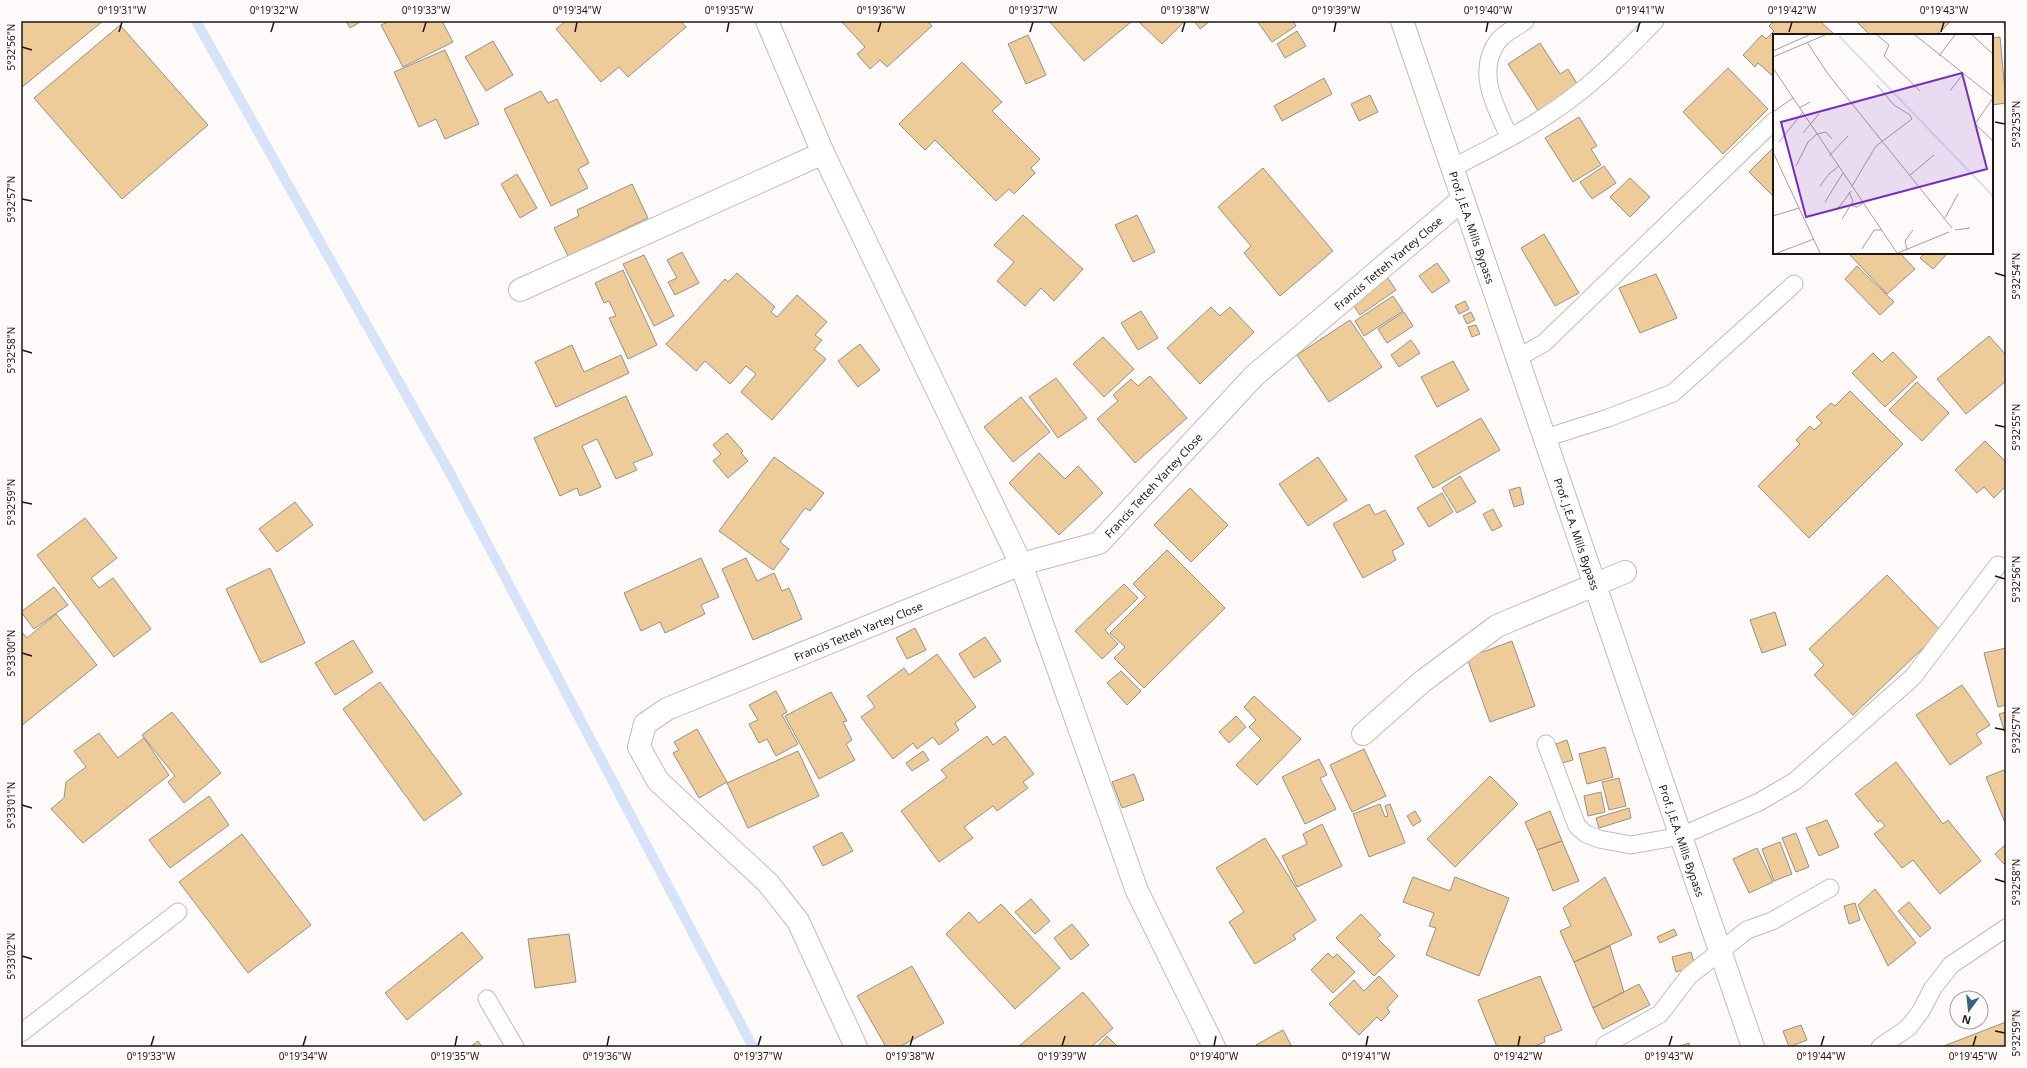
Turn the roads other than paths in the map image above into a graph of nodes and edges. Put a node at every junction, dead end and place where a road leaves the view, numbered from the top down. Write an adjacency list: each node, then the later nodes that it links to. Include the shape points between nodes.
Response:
1 (767, 21): 7 (street)
2 (1402, 21): 8 (street, Prof. J.E.A. Mills Bypass)
3 (1525, 21): 6 (lane, via 1498,39 1487,69 1490,94)
4 (1655, 21): 6 (lane, via 1608,69 1577,95)
5 (1773, 123): 12 (lane, via 1544,343)
6 (1510, 138): 8 (lane)
7 (823, 153): 11 (street); 14 (street)
8 (1452, 168): 9 (street, Prof. J.E.A. Mills Bypass)
9 (1463, 199): 12 (street, Prof. J.E.A. Mills Bypass); 14 (street, Francis Tetteh Yartey Close, via 1254,376 1099,543)
10 (1794, 284): 13 (lane, via 1673,393 1608,418)
11 (520, 290)
12 (1518, 358): 13 (street, Prof. J.E.A. Mills Bypass)
13 (1545, 438): 17 (street, Prof. J.E.A. Mills Bypass)
14 (1021, 564): 29 (street, Francis Tetteh Yartey Close, via 667,709 644,724 639,747 658,781 768,883 798,921); 30 (street, via 1137,891)
15 (1998, 565): 20 (lane, via 1912,677 1795,781 1759,802)
16 (1625, 572): 17 (street)
17 (1595, 585): 18 (street, via 1497,626 1423,681); 20 (street, Prof. J.E.A. Mills Bypass)
18 (1363, 734)
19 (1546, 744): 20 (lane, via 1577,826 1586,834 1614,843 1631,844)
20 (1681, 836): 24 (street, Prof. J.E.A. Mills Bypass)
21 (1830, 888): 24 (lane, via 1772,921 1747,930)
22 (178, 912): 26 (lane)
23 (2006, 928): 32 (lane, via 1951,965 1932,988 1921,1011 1908,1028)
24 (1719, 952): 27 (lane, via 1689,976 1660,1014); 31 (street, Prof. J.E.A. Mills Bypass)
25 (487, 999): 28 (lane)
26 (21, 1033)
27 (1605, 1045)
28 (515, 1047)
29 (856, 1047)
30 (1214, 1047)
31 (1753, 1047)
32 (1880, 1047)

